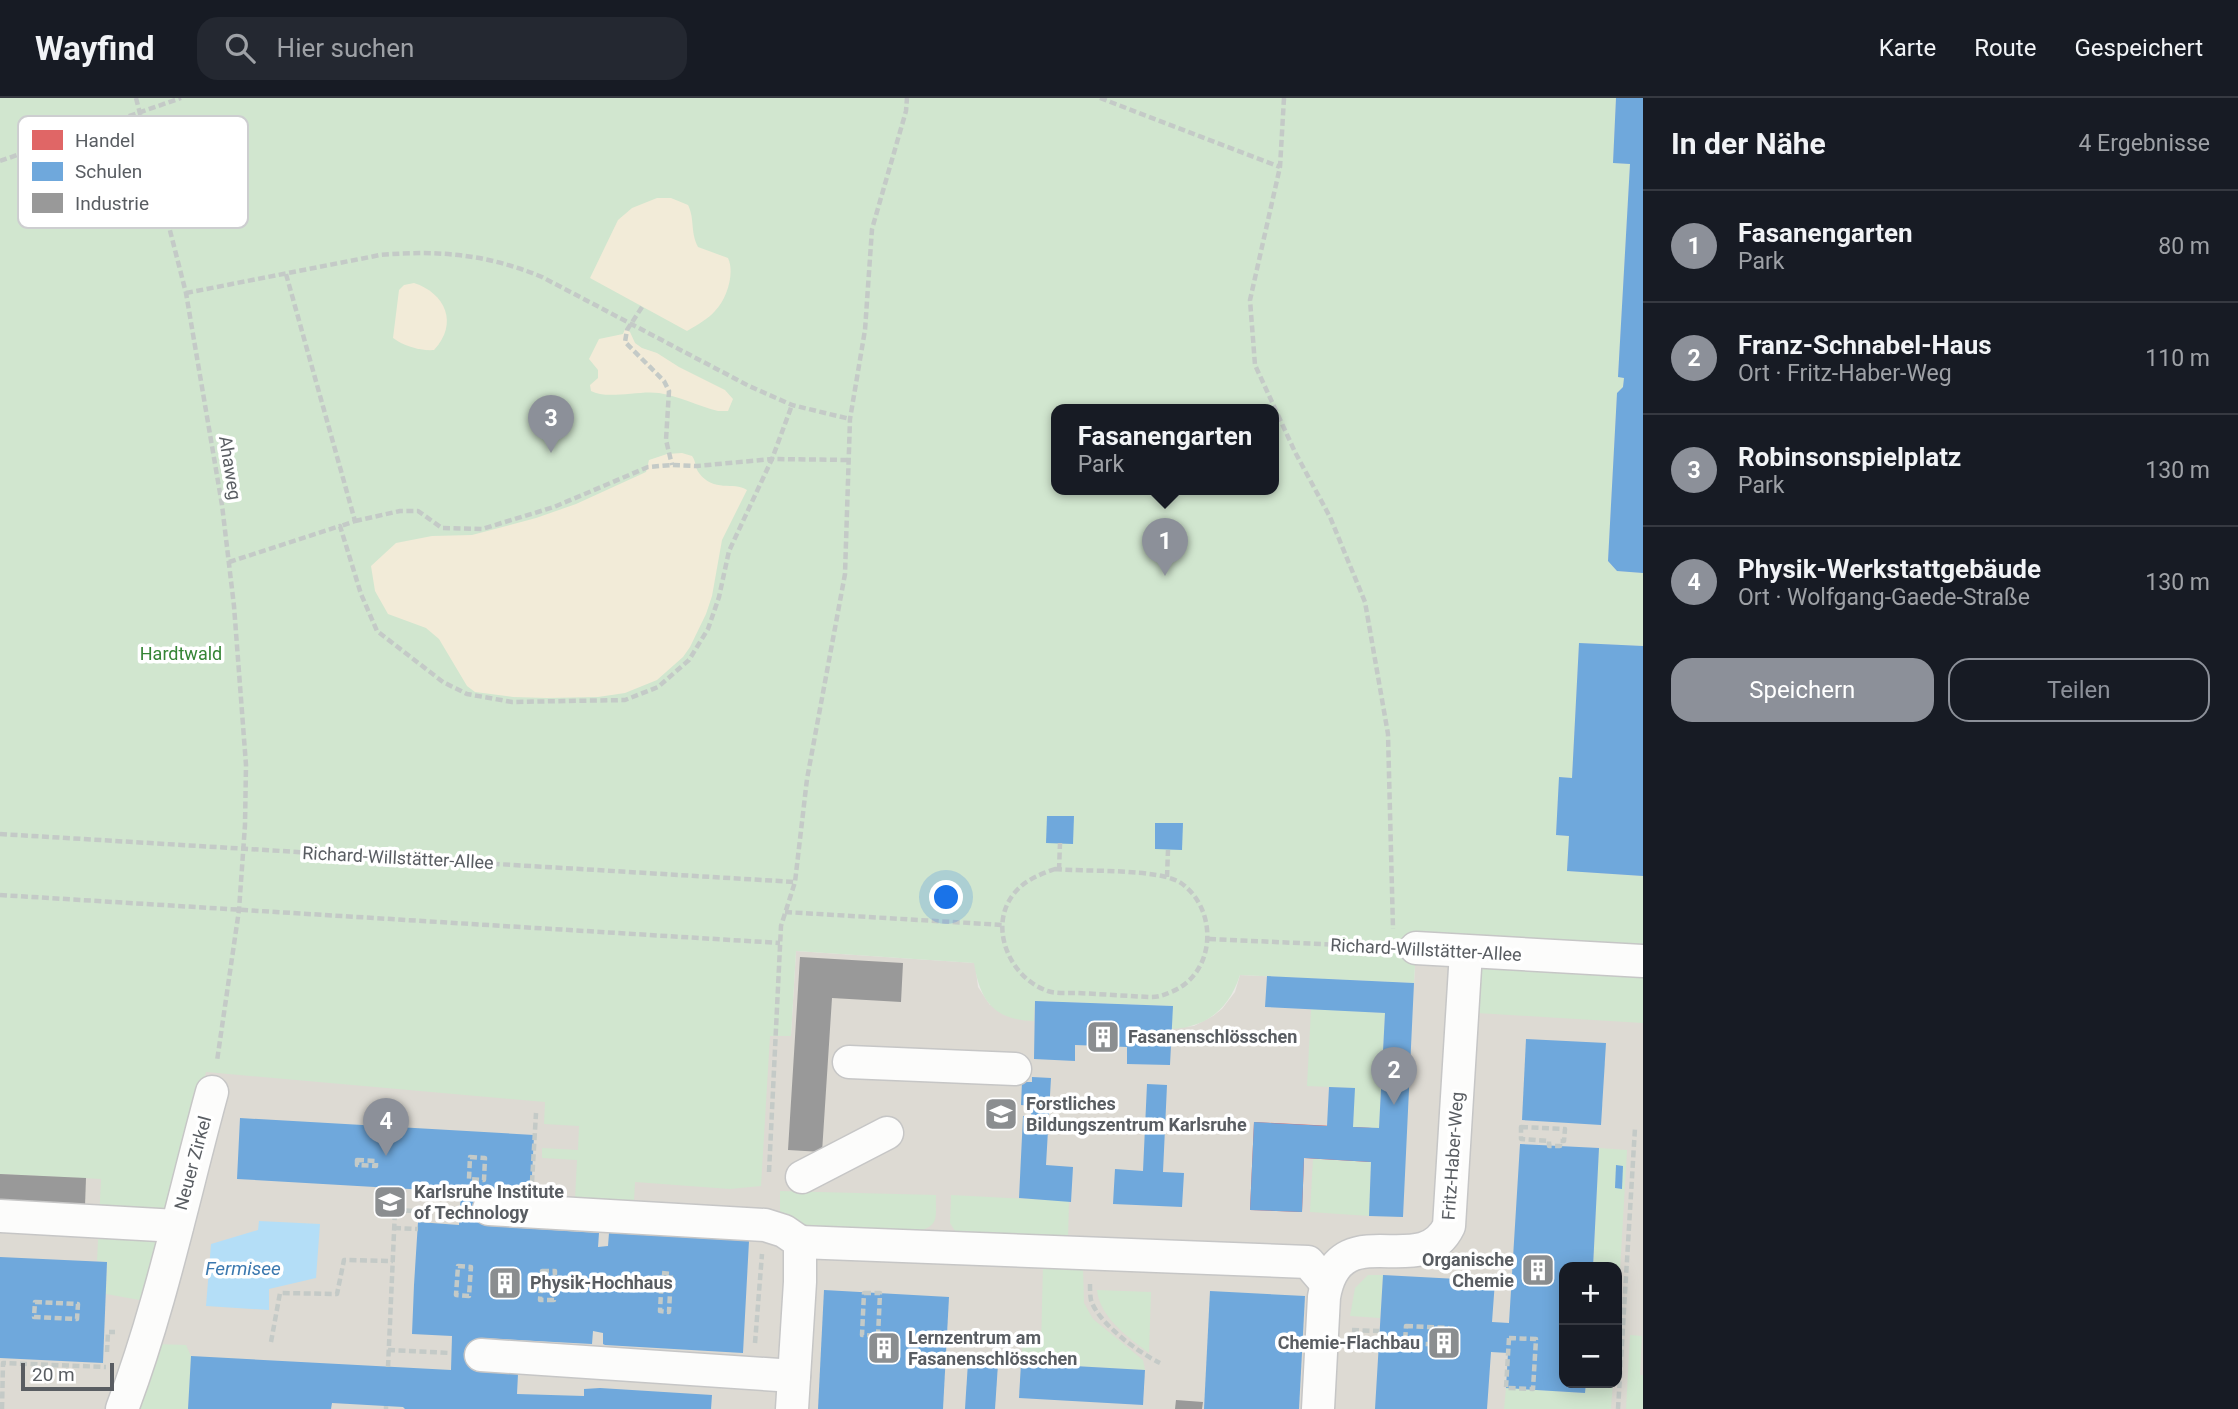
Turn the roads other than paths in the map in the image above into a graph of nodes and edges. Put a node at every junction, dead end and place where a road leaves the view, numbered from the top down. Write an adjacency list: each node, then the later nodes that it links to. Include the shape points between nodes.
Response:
1 (1405, 948): 2 (street, Richard-Willstätter-Allee)
2 (1466, 952): 3 (street, Richard-Willstätter-Allee); 13 (street, Fritz-Haber-Weg, via 1451,1217 1446,1232 1435,1245 1416,1252 1356,1253 1343,1259)
3 (1643, 961)
4 (849, 1062): 5 (street)
5 (1015, 1069)
6 (212, 1092): 11 (street, Neuer Zirkel)
7 (887, 1133): 8 (street)
8 (802, 1177)
9 (475, 1209): 12 (street, via 765,1225)
10 (0, 1216): 11 (street)
11 (177, 1226): 16 (street, Neuer Zirkel)
12 (800, 1242): 13 (street, via 1308,1262); 15 (street)
13 (1326, 1283): 18 (street)
14 (466, 1354): 15 (street)
15 (794, 1376): 17 (street)
16 (122, 1409)
17 (792, 1409)
18 (1318, 1409)

